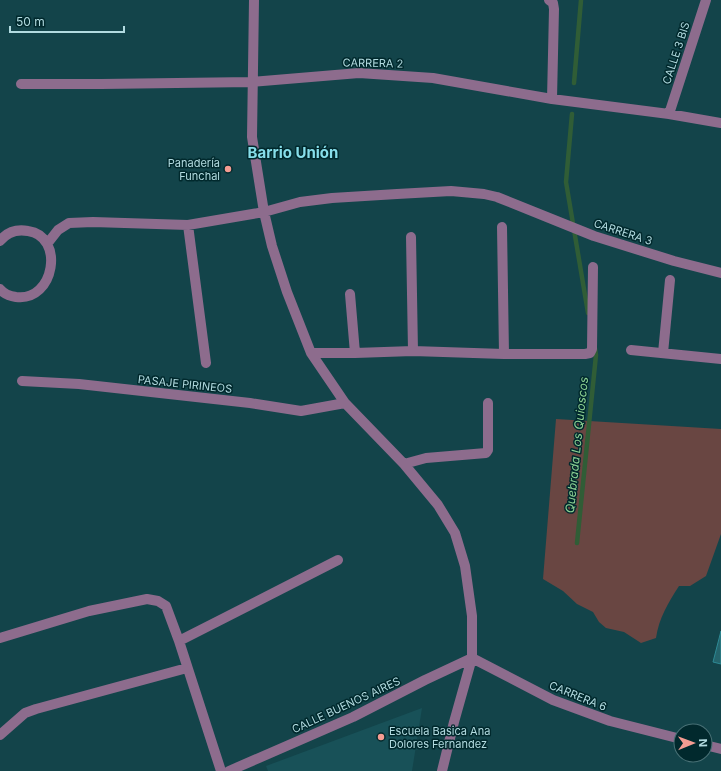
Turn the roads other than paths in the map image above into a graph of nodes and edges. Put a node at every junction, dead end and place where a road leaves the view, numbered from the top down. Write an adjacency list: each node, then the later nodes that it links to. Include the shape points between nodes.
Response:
1 (254, 0): 4 (street)
2 (549, 0): 6 (street, via 553,3 554,9)
3 (706, 0): 7 (street, CALLE 3 BIS)
4 (252, 82): 5 (street, CARRERA 2); 6 (street, CARRERA 2, via 359,73 433,78); 9 (street, via 252,137)
5 (21, 84)
6 (552, 99): 7 (street, CARRERA 2)
7 (669, 114): 8 (street, CARRERA 2)
8 (721, 123)
9 (264, 212): 10 (street); 16 (street, CARRERA 3, via 300,202 332,198 443,191 484,194 594,236); 22 (street, via 287,292)
10 (188, 225): 14 (street, via 69,223 58,230); 27 (street)
11 (502, 227): 25 (street)
12 (411, 237): 21 (street)
13 (0, 241): 14 (street, via 11,232 21,230 31,231)
14 (48, 244): 18 (street, via 51,253 50,272 47,282 40,290 32,296 22,298 11,296)
15 (593, 267): 25 (street, via 590,353)
16 (721, 273)
17 (670, 280): 24 (street)
18 (0, 289)
19 (350, 294): 23 (street)
20 (631, 350): 24 (street)
21 (413, 351): 23 (street); 25 (street)
22 (311, 353): 23 (street); 29 (street)
23 (355, 353)
24 (663, 353): 26 (street)
25 (504, 354)
26 (721, 359)
27 (206, 363)
28 (22, 381): 29 (street, PASAJE PIRINEOS, via 79,384 301,411)
29 (345, 403): 31 (street)
30 (488, 403): 31 (street, via 486,453 426,458)
31 (404, 464): 36 (street, via 438,504 455,533 465,566 472,616)
32 (338, 560): 35 (street)
33 (0, 628): 34 (street)
34 (0, 638): 35 (street, via 89,611 147,599 166,606)
35 (179, 641): 37 (street)
36 (472, 658): 39 (street, CARRERA 6, via 553,700 610,721); 41 (street, CALLE BUENOS AIRES, via 353,717); 42 (street)
37 (187, 668): 38 (street, via 24,713); 40 (street)
38 (0, 735)
39 (673, 737)
40 (221, 771)
41 (229, 771)
42 (442, 771)

